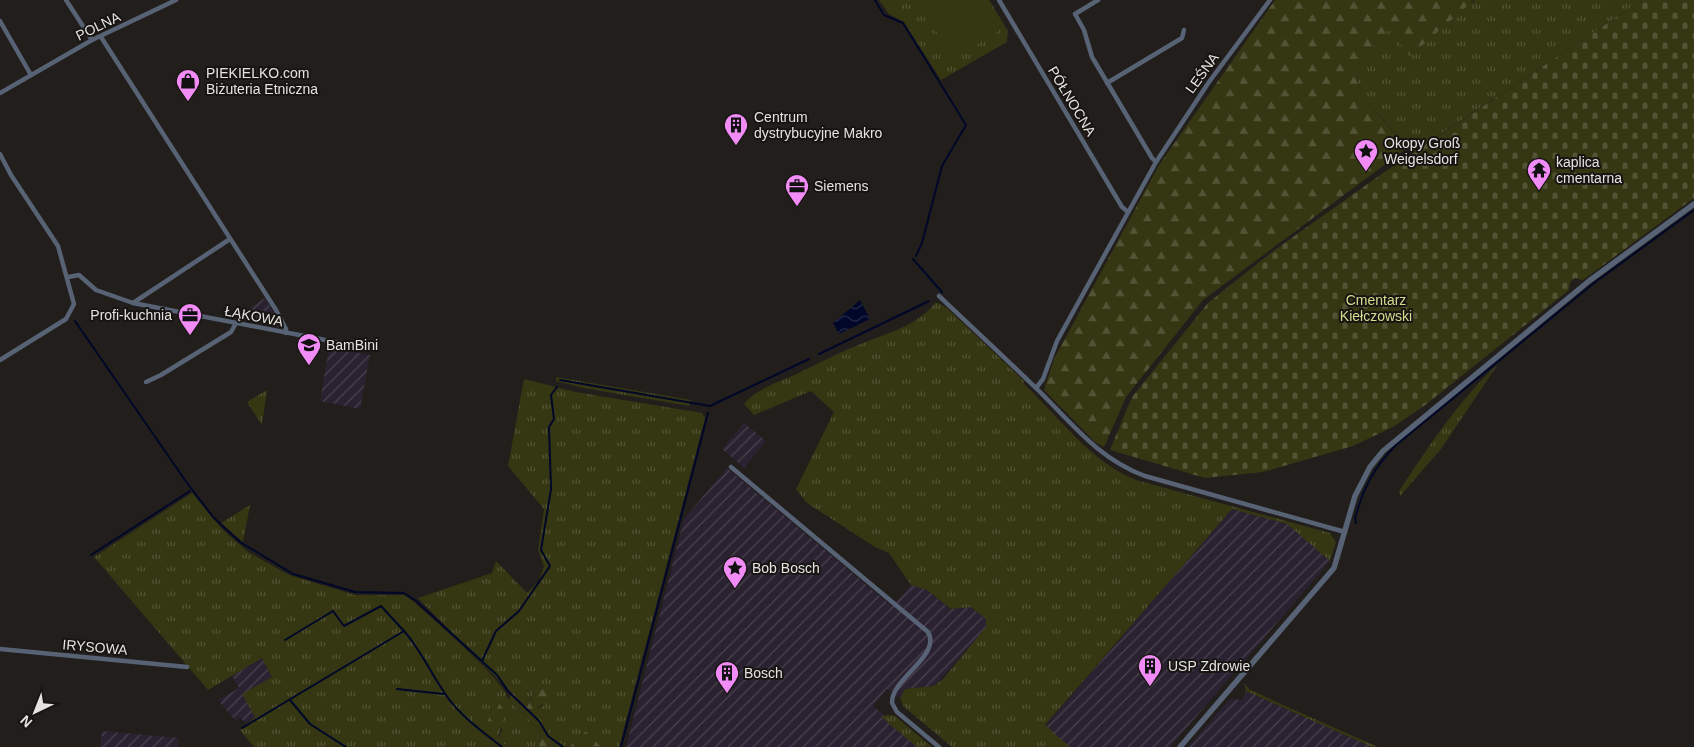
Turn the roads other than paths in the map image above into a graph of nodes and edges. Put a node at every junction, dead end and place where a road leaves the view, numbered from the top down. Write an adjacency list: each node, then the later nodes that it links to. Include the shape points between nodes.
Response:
1 (66, 0): 9 (street)
2 (176, 0): 8 (street, POLNA)
3 (999, 0): 18 (street, PÓŁNOCNA, via 1122,207)
4 (1098, 0): 11 (street, via 1075,14 1092,57)
5 (1268, 1): 14 (street, LEŚNA)
6 (0, 21): 10 (street)
7 (1184, 30): 11 (street, via 1182,38)
8 (101, 37): 9 (street, POLNA); 19 (street)
9 (92, 40): 10 (street, POLNA)
10 (31, 75): 12 (street, POLNA)
11 (1107, 83): 14 (street)
12 (0, 93)
13 (0, 154): 15 (street)
14 (1156, 162): 18 (street, LEŚNA)
15 (5, 164): 16 (street); 20 (street, via 55,240)
16 (0, 168)
17 (1694, 204): 30 (street, via 1584,285 1388,445 1363,479)
18 (1128, 212): 28 (street, LEŚNA, via 1057,341)
19 (230, 239): 22 (street); 24 (street, via 276,310)
20 (68, 277): 22 (street, ŁĄKOWA, via 79,275 96,290); 26 (street, via 74,304 66,319)
21 (939, 296): 28 (street)
22 (133, 303): 23 (street, ŁĄKOWA)
23 (236, 323): 24 (street, ŁĄKOWA); 27 (street, via 231,332)
24 (286, 333): 25 (street, ŁĄKOWA)
25 (372, 349)
26 (0, 360)
27 (146, 382)
28 (1036, 388): 30 (street, via 1097,450 1127,470)
29 (731, 468): 33 (street, via 928,632 931,640 929,649 894,691 892,703 897,712)
30 (1345, 532): 34 (street, via 1331,572)
31 (0, 649): 32 (street, IRYSOWA)
32 (187, 667)
33 (939, 747)
34 (1180, 747)

